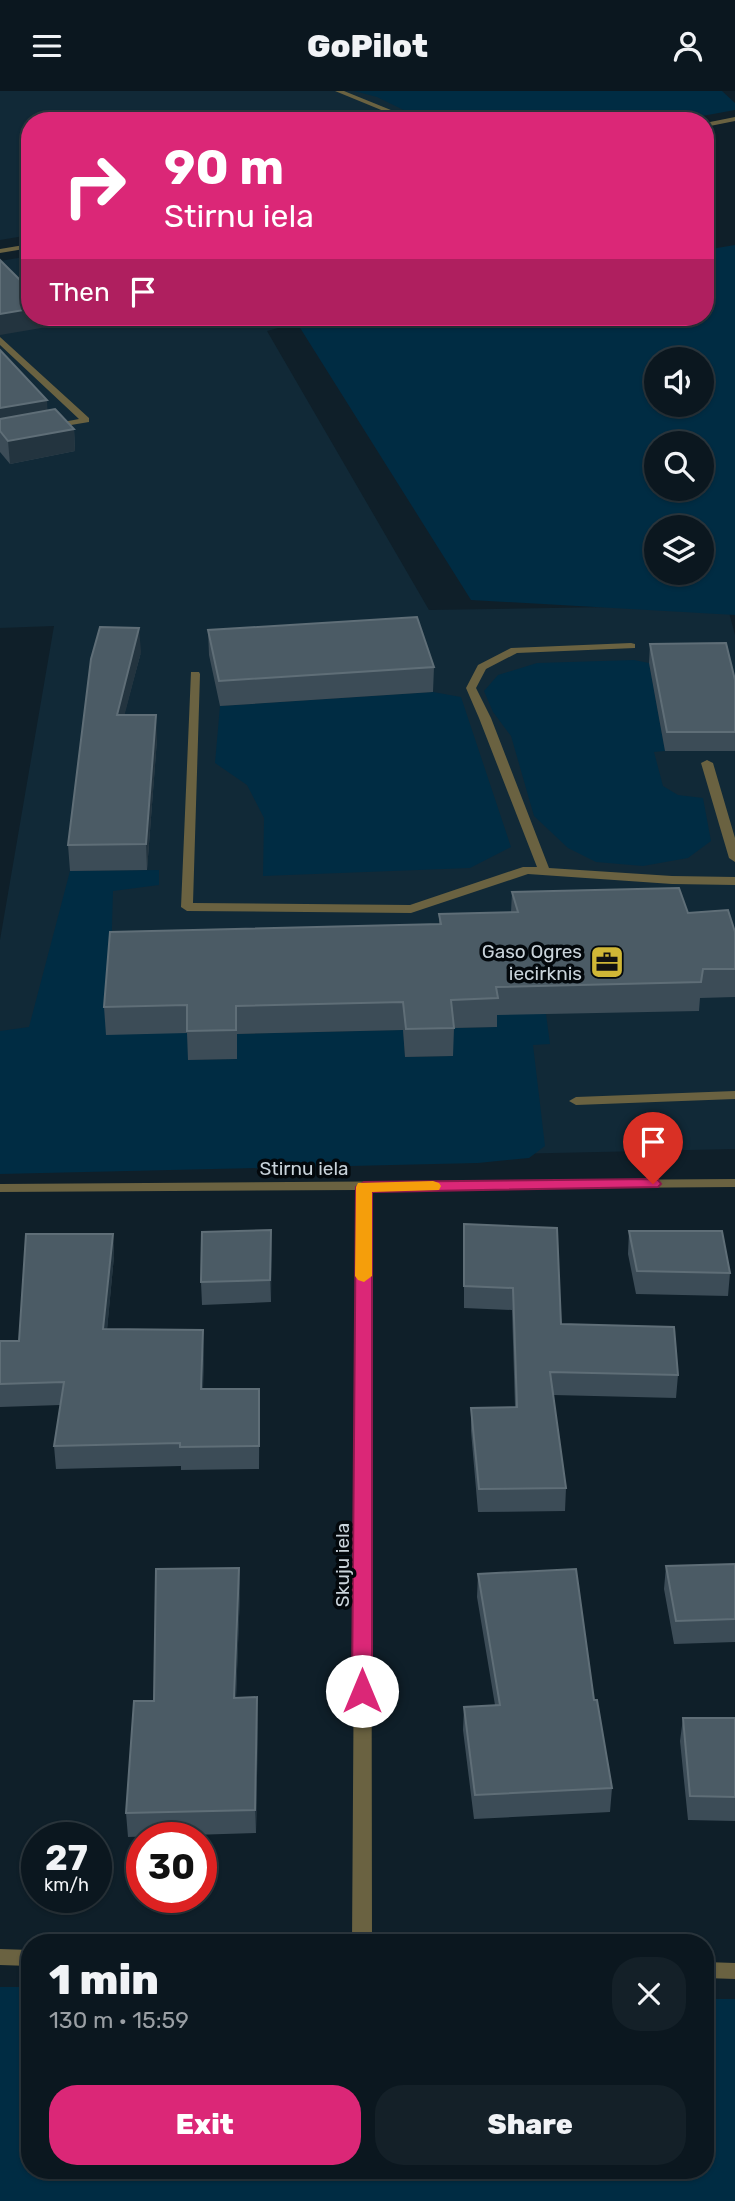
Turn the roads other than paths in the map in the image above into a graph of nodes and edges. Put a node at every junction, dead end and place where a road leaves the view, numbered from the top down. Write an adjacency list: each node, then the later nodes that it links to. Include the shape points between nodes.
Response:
1 (338, 91): 2 (street)
2 (392, 112)
3 (735, 119): 4 (street)
4 (714, 123)
5 (21, 248): 6 (street)
6 (0, 251)
7 (0, 340): 8 (street, via 86,420)
8 (37, 429)
9 (631, 646): 13 (street, via 515,650 482,667 471,688)
10 (195, 674): 13 (street, via 187,907 411,909 527,870)
11 (707, 763): 12 (street)
12 (735, 858)
13 (545, 871): 14 (street)
14 (735, 881)
15 (735, 1095): 16 (street)
16 (576, 1101)
17 (735, 1183): 18 (street, Stirnu iela)
18 (364, 1187): 19 (street, Stirnu iela); 20 (street, Skuju iela)
19 (0, 1188)
20 (362, 1934)
21 (0, 1958): 22 (street)
22 (21, 1958)
23 (714, 1970): 24 (street)
24 (735, 1971)

